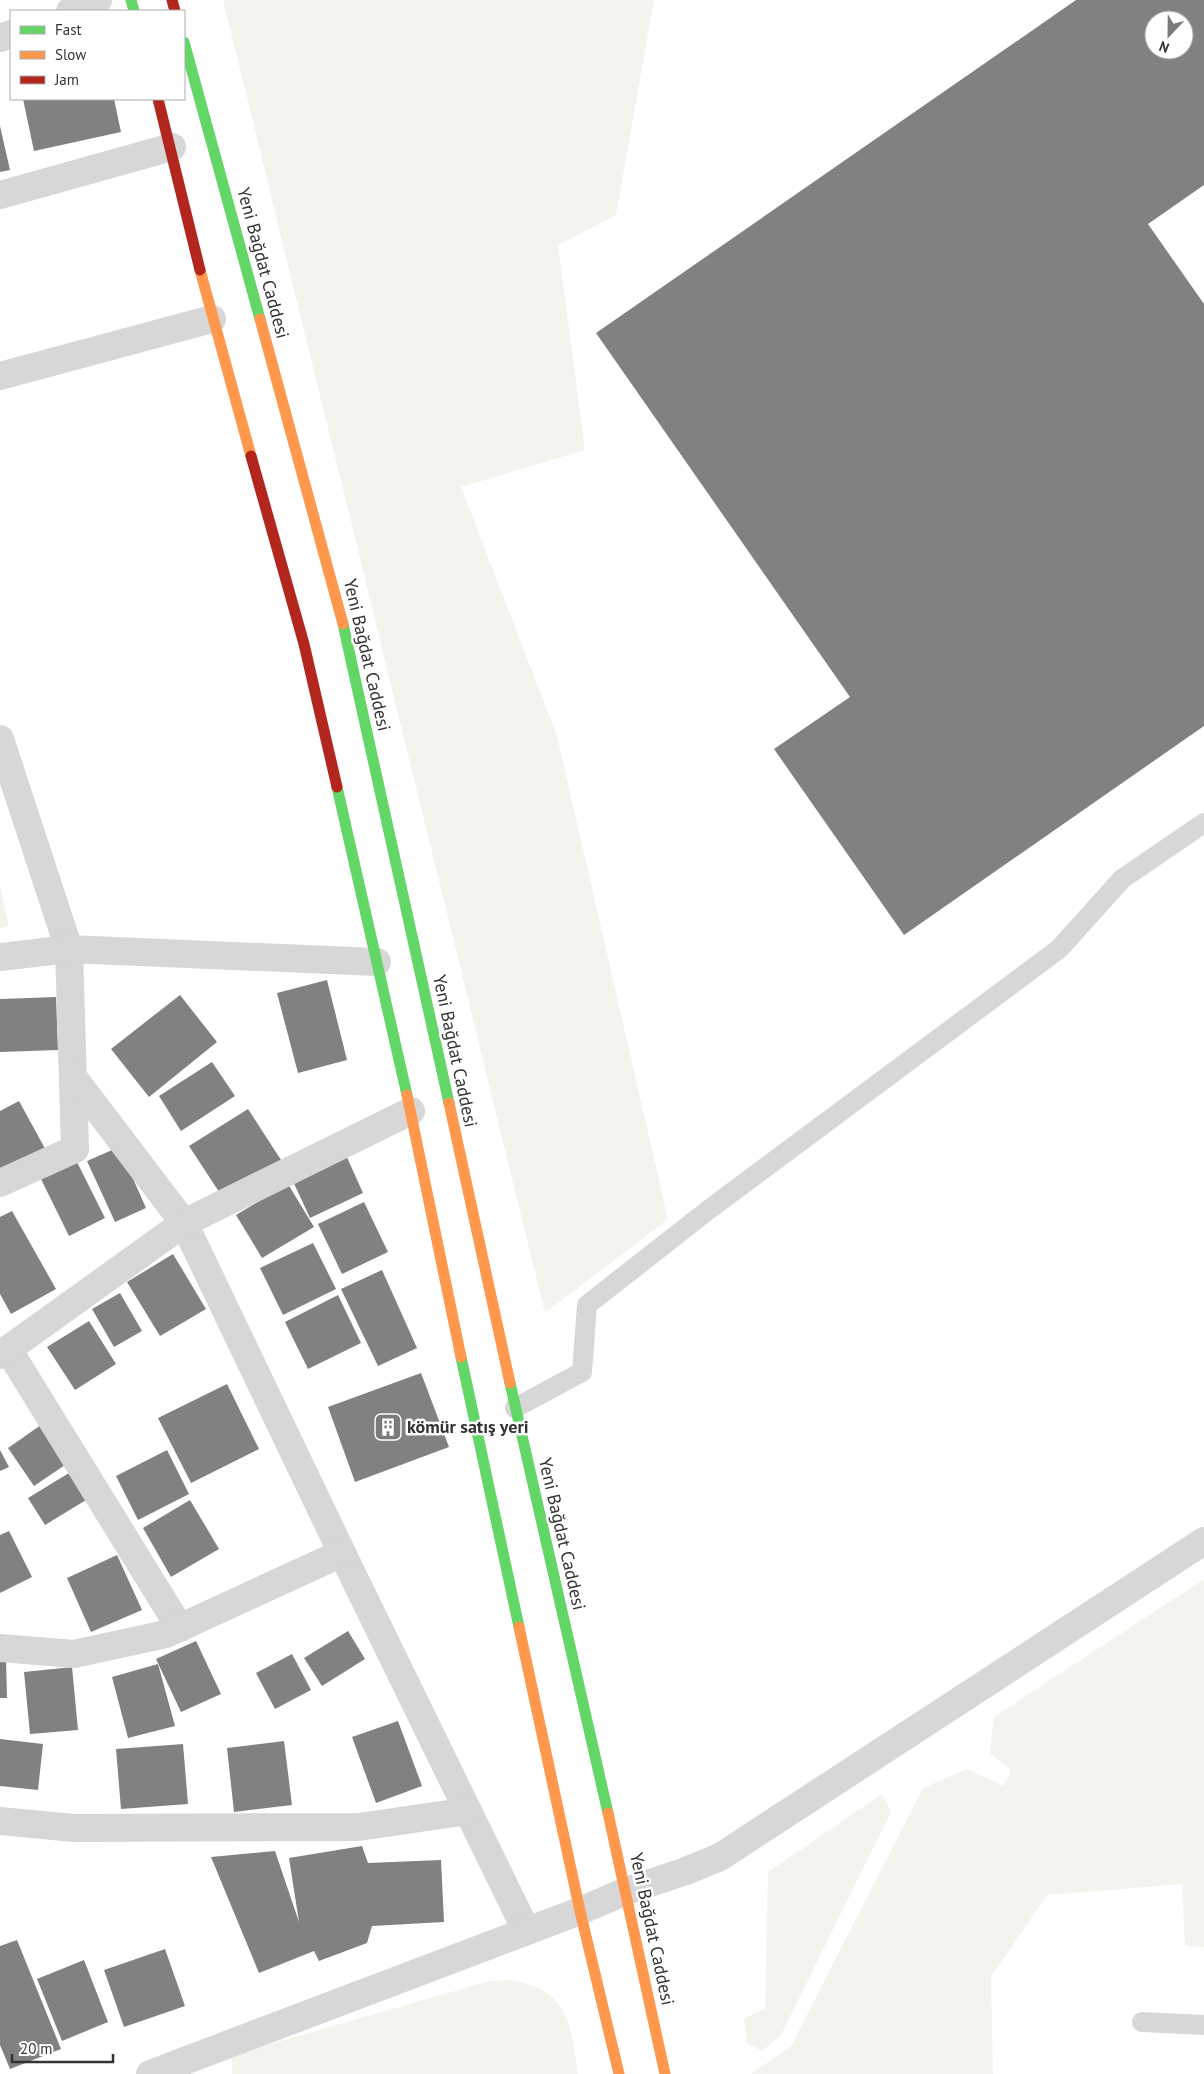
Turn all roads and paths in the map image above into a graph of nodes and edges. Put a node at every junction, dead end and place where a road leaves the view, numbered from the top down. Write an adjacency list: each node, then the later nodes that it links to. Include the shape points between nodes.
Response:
1 (98, 0): 2 (street)
2 (73, 10)
3 (185, 46): 19 (main road, Yeni Bağdat Caddesi, via 344,627)
4 (158, 100): 5 (main road)
5 (172, 147): 6 (street); 7 (main road)
6 (0, 195)
7 (212, 319): 8 (street); 13 (main road, via 304,644)
8 (0, 376)
9 (0, 739): 11 (street)
10 (1204, 822): 19 (lane, via 1122,879 1059,949 707,1211 587,1305 582,1372)
11 (69, 949): 12 (street); 13 (street); 14 (street)
12 (0, 956)
13 (377, 962): 15 (main road)
14 (73, 1077): 16 (street, via 75,1149); 17 (street)
15 (411, 1111): 17 (street); 27 (main road)
16 (0, 1183)
17 (184, 1223): 18 (street); 21 (street)
18 (4, 1352): 22 (street)
19 (515, 1408): 26 (main road, Yeni Bağdat Caddesi)
20 (1204, 1541): 26 (street, via 720,1857)
21 (342, 1553): 22 (street); 24 (street)
22 (180, 1628): 23 (street, via 74,1654)
23 (0, 1648)
24 (468, 1811): 25 (street, via 360,1827 74,1828); 28 (street)
25 (0, 1822)
26 (626, 1891): 27 (street); 34 (main road, Yeni Bağdat Caddesi)
27 (580, 1911): 28 (street); 33 (main road)
28 (526, 1930): 31 (street)
29 (1142, 2022): 30 (lane)
30 (1204, 2025)
31 (190, 2067): 32 (street)
32 (150, 2074)
33 (619, 2074)
34 (665, 2074)

